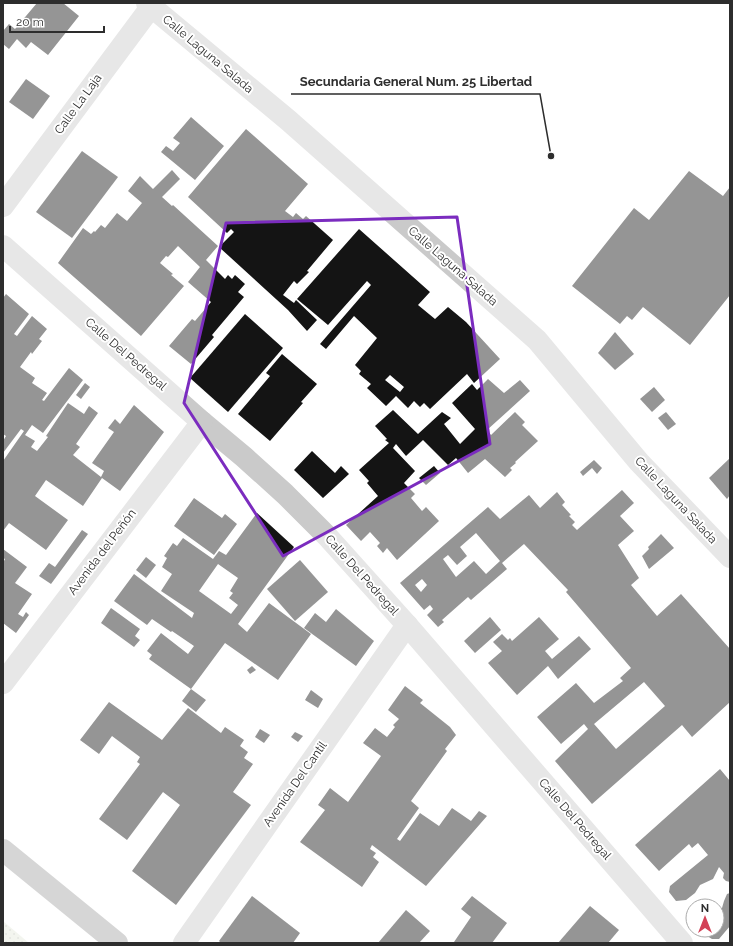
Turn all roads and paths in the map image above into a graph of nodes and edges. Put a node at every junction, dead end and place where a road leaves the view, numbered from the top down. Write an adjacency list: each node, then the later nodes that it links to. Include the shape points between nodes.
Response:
1 (151, 4): 2 (street, Calle La Laja); 5 (street, Calle Laguna Salada, via 288,120 537,340 639,462)
2 (3, 206)
3 (3, 246): 4 (street, Calle Del Pedregal)
4 (202, 422): 6 (street, Calle Del Pedregal, via 285,494 327,536); 7 (street, Avenida del Peñón)
5 (730, 557)
6 (407, 626): 10 (street, Avenida Del Cantil); 11 (street, Calle Del Pedregal)
7 (3, 683)
8 (3, 850): 9 (main road)
9 (117, 943)
10 (184, 943)
11 (682, 943)

